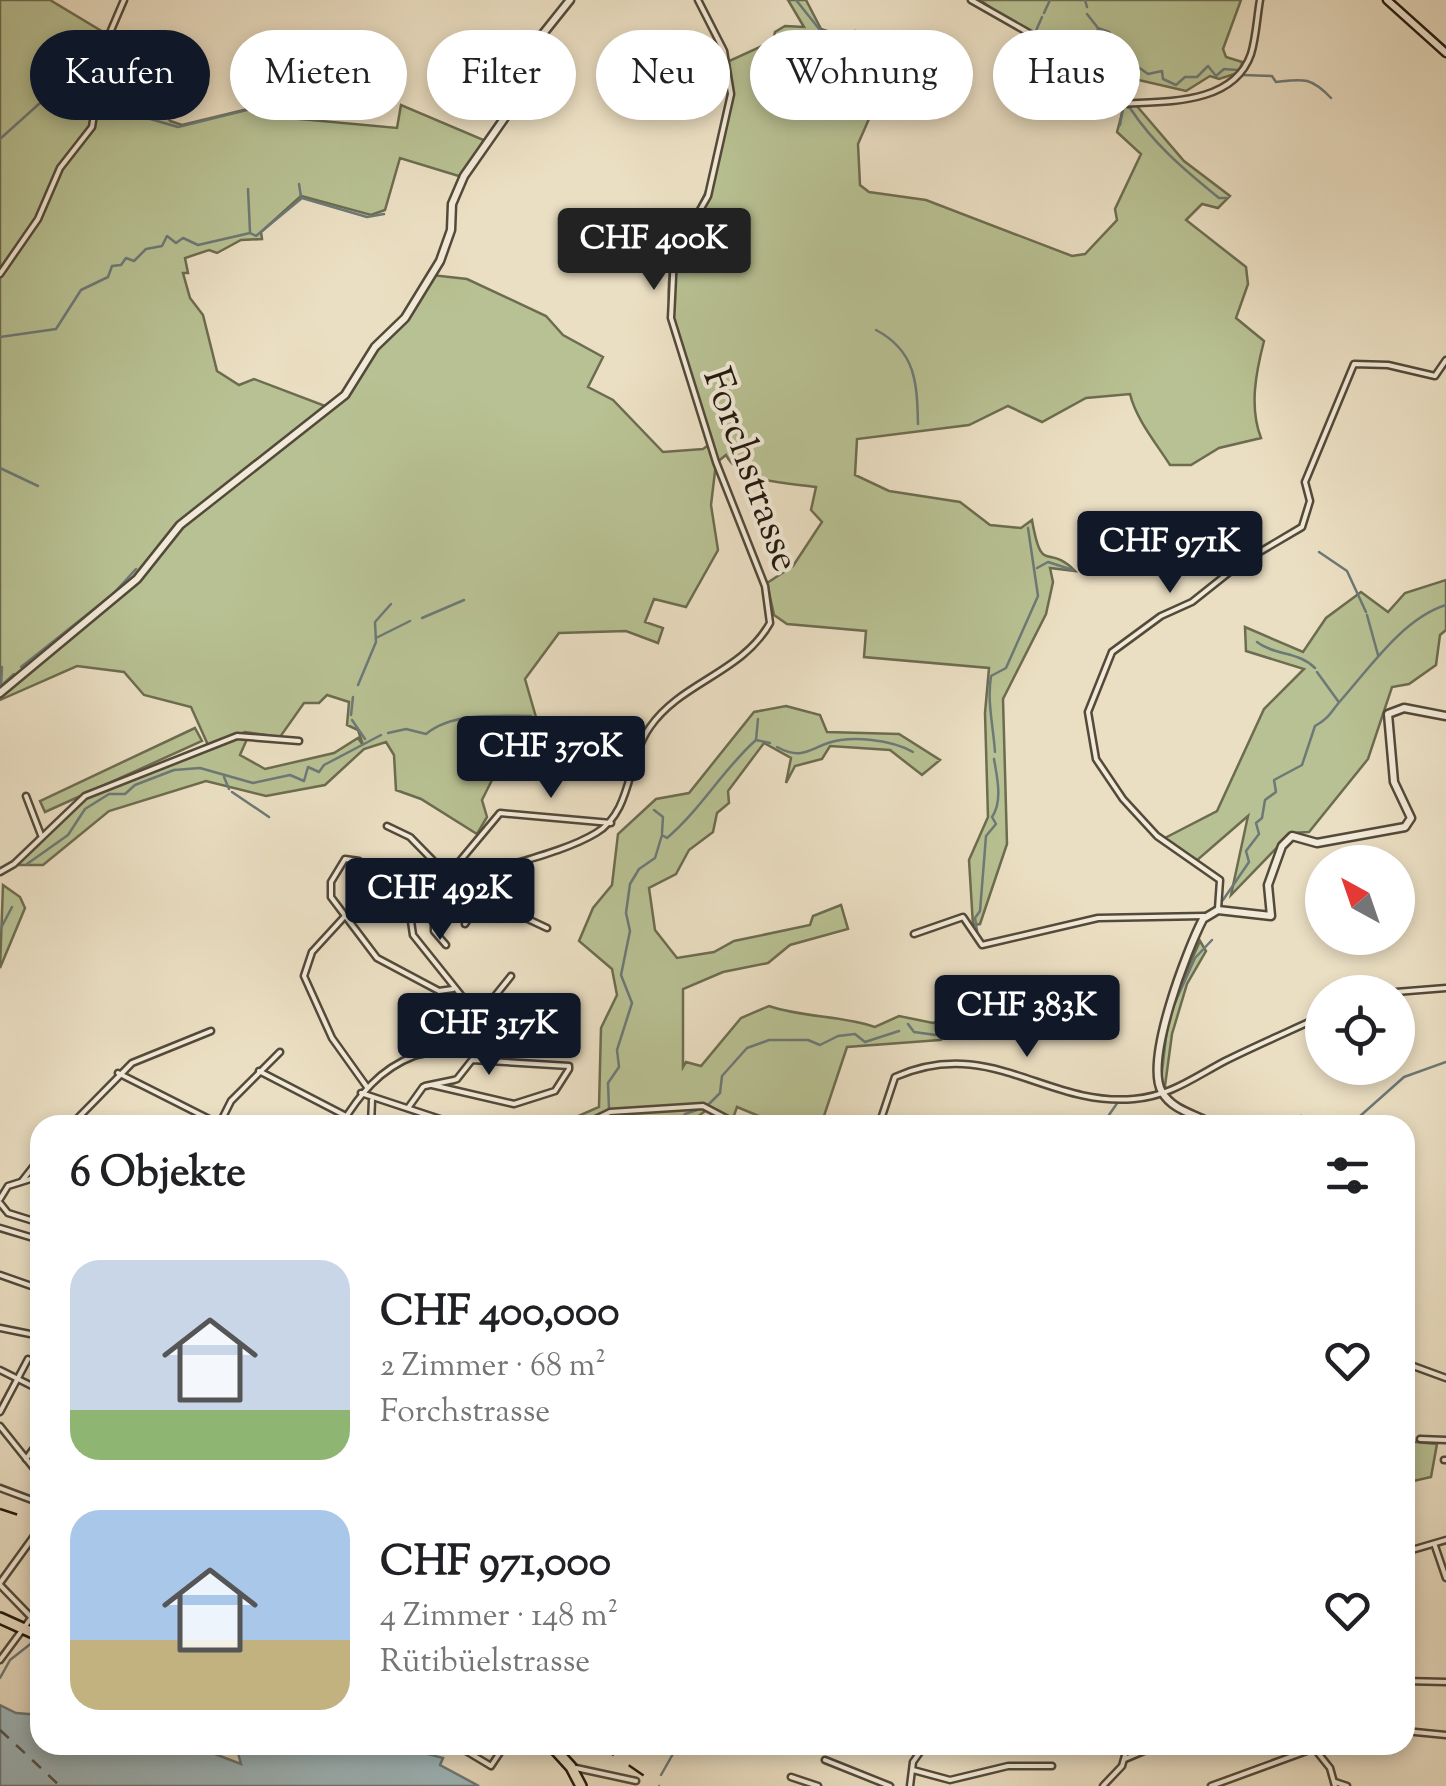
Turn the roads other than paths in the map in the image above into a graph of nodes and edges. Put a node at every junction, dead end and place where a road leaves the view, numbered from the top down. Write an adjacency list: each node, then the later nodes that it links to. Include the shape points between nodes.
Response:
1 (124, 0): 8 (street, via 88,84 92,127 60,168 38,219)
2 (570, 0): 10 (street, via 538,40 515,103 464,176 452,204 448,246 432,275 345,395 180,526 137,578)
3 (698, 0): 14 (street, Forchstrasse, via 724,51 731,94 708,196 674,256 671,318 716,462 765,586 770,623 745,657 654,722)
4 (971, 0): 5 (street, via 1064,54 1120,104 1204,96 1222,88 1252,52)
5 (1260, 0)
6 (1387, 0): 7 (street)
7 (1446, 53)
8 (0, 274)
9 (1446, 360): 24 (street, via 1435,376 1354,364 1305,482 1310,502 1302,527 1161,616 1106,662 1087,719 1096,759 1157,836 1217,878)
10 (0, 692)
11 (1446, 716): 24 (street, via 1404,708 1388,714 1394,782 1412,818 1405,827 1317,842 1292,836 1268,885 1271,916)
12 (299, 741): 16 (street, via 237,736 85,796)
13 (26, 796): 16 (street)
14 (611, 822): 18 (street, via 502,813); 20 (street, via 582,840)
15 (387, 826): 18 (street, via 410,837)
16 (41, 835): 17 (street)
17 (0, 872)
18 (449, 874): 21 (street)
19 (375, 881): 25 (street, via 356,859 341,862 330,893)
20 (464, 882): 21 (street); 22 (street)
21 (457, 885): 32 (street, via 422,899 410,926)
22 (468, 891): 23 (street); 28 (street)
23 (460, 907): 27 (street, via 471,915); 30 (street, via 446,906 434,916 434,930)
24 (1218, 910): 26 (street)
25 (345, 916): 32 (street, via 388,967 440,991); 43 (street, via 312,952 304,973)
26 (1205, 916): 29 (street, via 1098,918 982,946 963,917); 41 (street, via 1162,1028)
27 (465, 924)
28 (547, 928)
29 (914, 934)
30 (446, 946)
31 (511, 976): 35 (street)
32 (455, 988): 35 (street)
33 (1446, 988): 34 (street)
34 (1415, 990)
35 (478, 1017): 43 (street, via 472,1042 415,1056)
36 (1305, 1024): 45 (street)
37 (211, 1032): 40 (street)
38 (280, 1052): 39 (street)
39 (259, 1071): 51 (street); 52 (street)
40 (118, 1073): 49 (street); 50 (street)
41 (1158, 1084): 45 (street); 46 (street)
42 (432, 1085): 42 (street, via 458,1078 472,1060 569,1066 559,1088 530,1102 497,1102); 48 (street, via 422,1087)
43 (366, 1087): 44 (street)
44 (361, 1094): 47 (street); 53 (street)
45 (1164, 1095): 46 (street); 59 (street)
46 (1151, 1096): 58 (street, via 1121,1100 950,1061 895,1076)
47 (372, 1100): 48 (street); 54 (street)
48 (408, 1108): 55 (street)
49 (80, 1115)
50 (200, 1115)
51 (224, 1115)
52 (344, 1115)
53 (347, 1115)
54 (371, 1115)
55 (429, 1115)
56 (604, 1115): 57 (street, via 695,1106)
57 (724, 1115)
58 (881, 1115)
59 (1192, 1115)
60 (30, 1171): 62 (street)
61 (30, 1179): 62 (street)
62 (22, 1181): 63 (street, via 6,1188)
63 (0, 1201): 64 (street, via 8,1213)
64 (30, 1220)
65 (0, 1228): 66 (street)
66 (30, 1237)
67 (0, 1275): 68 (street)
68 (30, 1286)
69 (0, 1328): 70 (street)
70 (30, 1334)
71 (28, 1358): 75 (street)
72 (1415, 1366): 74 (street)
73 (0, 1370): 75 (street)
74 (1446, 1378)
75 (18, 1379): 76 (street); 77 (street)
76 (30, 1385)
77 (0, 1412)
78 (0, 1428): 82 (street)
79 (1420, 1438): 80 (street)
80 (1446, 1440)
81 (30, 1454): 82 (street)
82 (26, 1459): 83 (street)
83 (30, 1464)
84 (0, 1488): 85 (street)
85 (30, 1499)
86 (1446, 1540): 88 (street)
87 (30, 1542): 91 (street)
88 (1435, 1546): 89 (street); 90 (street)
89 (1415, 1550)
90 (1446, 1578)
91 (0, 1584): 92 (street)
92 (30, 1616): 94 (street)
93 (2, 1622): 94 (main road)
94 (23, 1629): 95 (main road); 96 (street)
95 (30, 1632)
96 (0, 1660)
97 (1415, 1680): 98 (street)
98 (1446, 1682)
99 (1415, 1732): 100 (street)
100 (1446, 1735)
101 (469, 1755): 102 (street, via 491,1766)
102 (499, 1755)
103 (561, 1755): 112 (main road)
104 (920, 1755): 113 (street)
105 (1126, 1755): 109 (street)
106 (1134, 1755): 109 (street)
107 (1296, 1755): 122 (street)
108 (1319, 1755): 116 (street)
109 (1125, 1759): 121 (street)
110 (825, 1760): 119 (street)
111 (1052, 1766): 113 (street, via 1009,1766 950,1780)
112 (572, 1767): 115 (street); 117 (main road)
113 (913, 1770): 120 (street)
114 (791, 1776): 118 (street)
115 (636, 1782)
116 (1335, 1784): 123 (street)
117 (580, 1786)
118 (818, 1786)
119 (890, 1786)
120 (910, 1786)
121 (1103, 1786)
122 (1211, 1786)
123 (1348, 1786)

